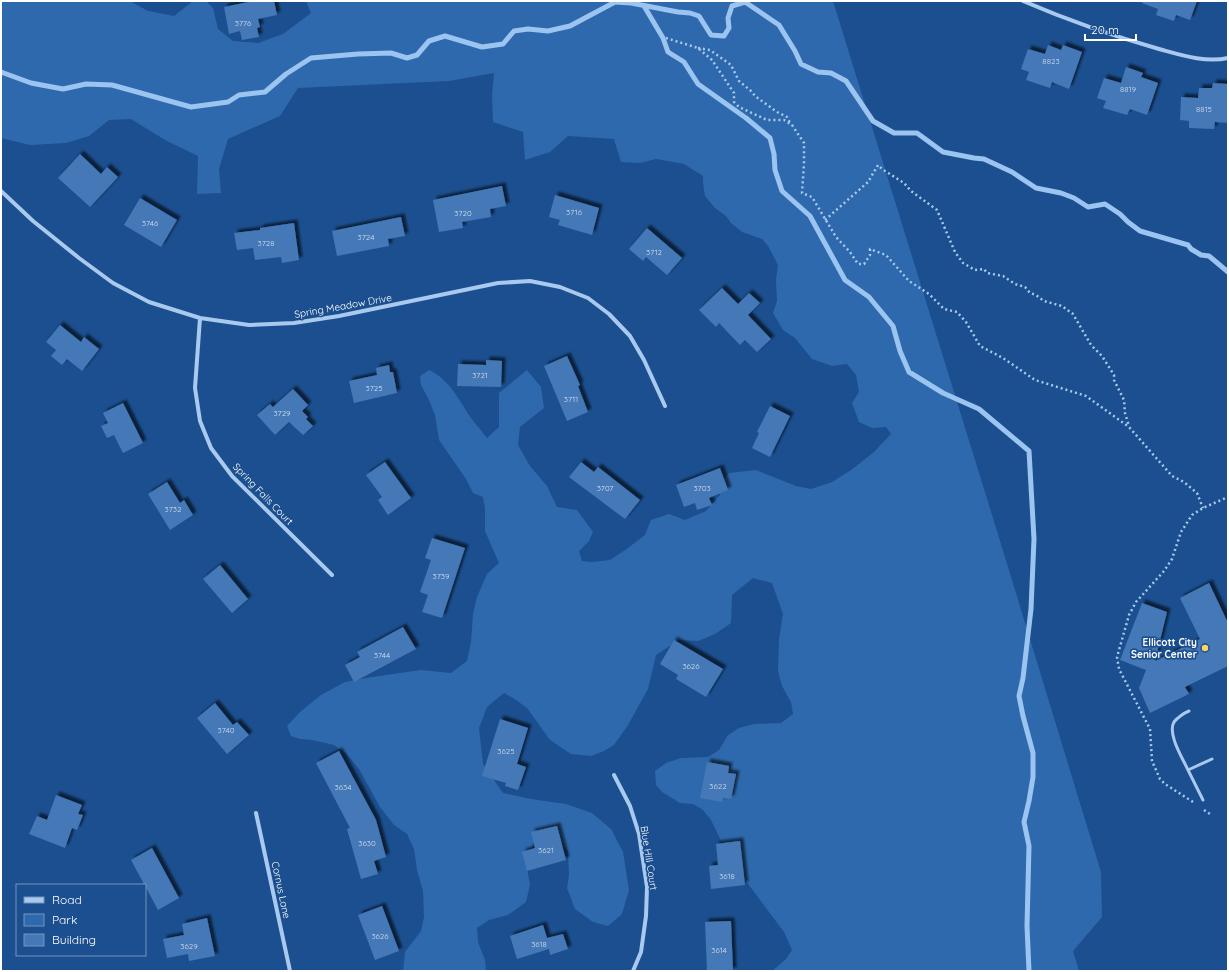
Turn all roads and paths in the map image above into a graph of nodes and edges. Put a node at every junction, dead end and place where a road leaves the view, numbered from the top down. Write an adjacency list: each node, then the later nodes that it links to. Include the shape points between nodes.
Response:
1 (1023, 1): 4 (street, via 1126,40 1195,58)
2 (666, 38): 3 (path)
3 (698, 48): 5 (path, via 710,50 731,65 739,81 755,96 787,117); 5 (path, via 721,72 734,93 734,102 739,107 767,120 784,120)
4 (1228, 58)
5 (792, 125): 7 (path, via 804,143 802,193 812,197)
6 (1, 191): 8 (street, Spring Meadow Drive, via 39,226 113,284 149,302)
7 (825, 220): 10 (path, via 858,264 864,264 870,255 870,249 886,255 909,281 929,294 944,309 957,312 980,346 1035,380 1086,396); 10 (path, via 868,182 878,164 937,210 955,252 963,263 975,270 984,269 987,273 1003,276 1025,287 1044,301 1062,306 1074,314 1091,345 1102,356 1114,375 1124,400)
8 (200, 318): 9 (street, Spring Meadow Drive, via 249,325 294,324 498,283 530,281 560,287 588,298 609,314 630,336); 13 (street, Spring Falls Court, via 194,388 200,421 212,448 232,476 258,504)
9 (665, 406)
10 (1129, 427): 12 (path, via 1172,476 1197,493)
11 (1228, 497): 12 (path)
12 (1203, 508): 19 (path, via 1192,515 1181,532 1172,559 1136,602 1129,615 1117,657 1119,669 1150,729 1152,761 1160,779)
13 (332, 574)
14 (1189, 711): 16 (lane, via 1174,722 1172,730)
15 (1212, 759): 16 (lane)
16 (1188, 770): 18 (lane)
17 (614, 775): 24 (street, Blue Hill Court, via 630,806 639,834 647,887 641,952)
18 (1203, 800)
19 (1197, 805)
20 (1203, 809): 22 (path)
21 (256, 813): 23 (street, Cornus Lane)
22 (1210, 814)
23 (290, 971)
24 (633, 971)

